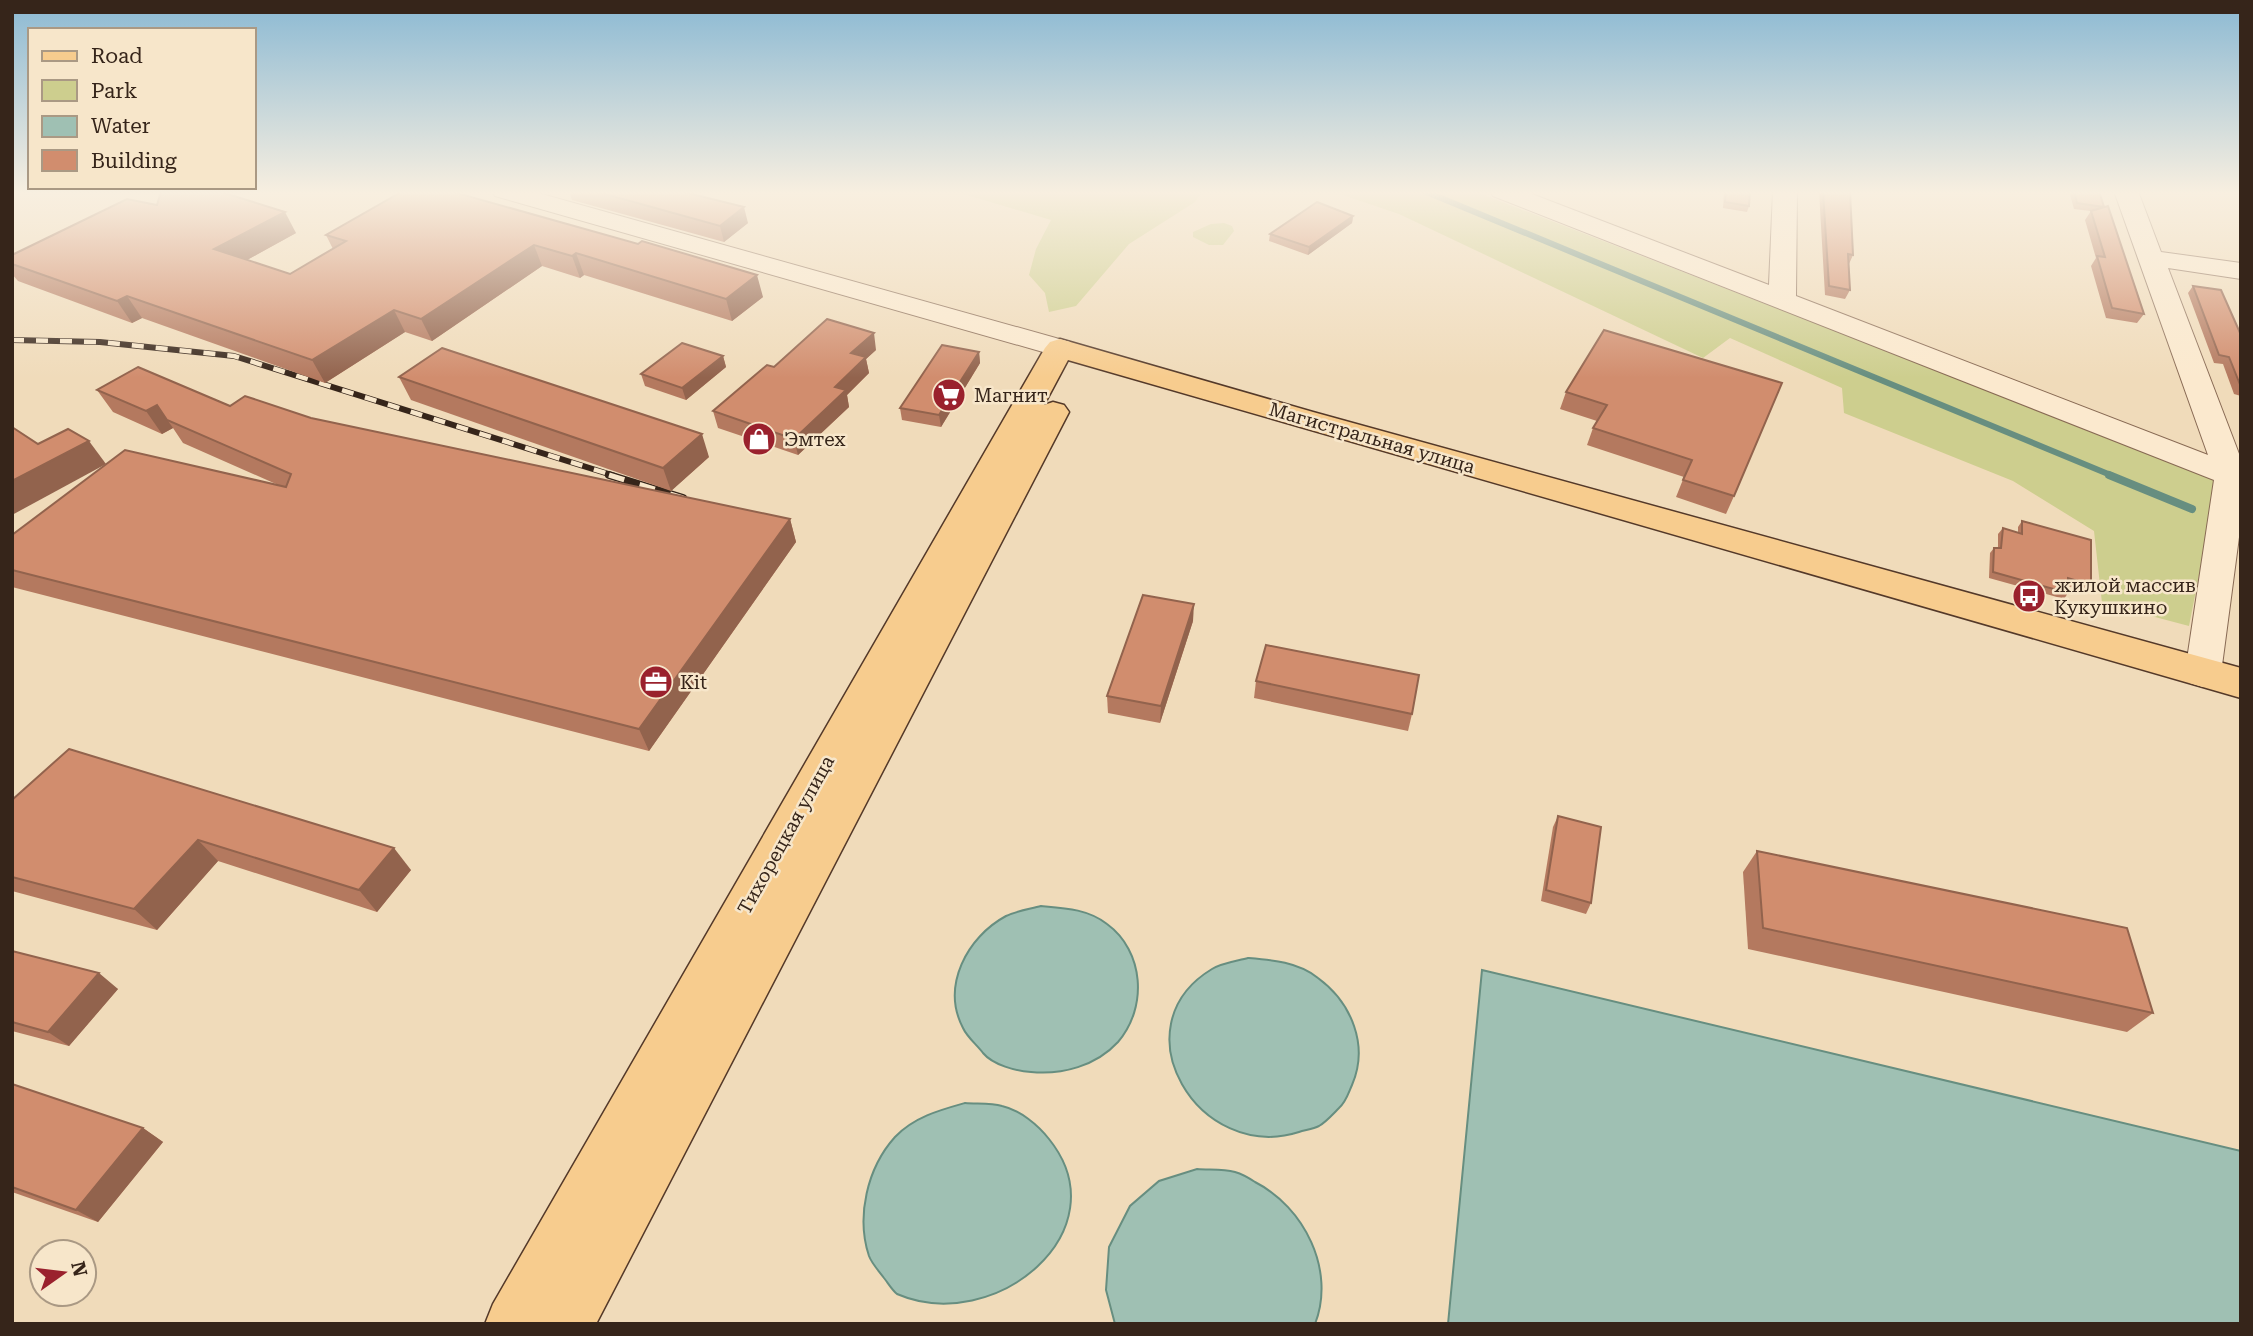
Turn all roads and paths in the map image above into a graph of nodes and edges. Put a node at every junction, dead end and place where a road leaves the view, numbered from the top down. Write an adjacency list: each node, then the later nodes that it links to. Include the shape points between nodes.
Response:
1 (726, 253): 8 (street, Магистральная улица)
2 (1665, 253): 7 (street)
3 (1783, 253): 7 (street)
4 (2147, 253): 5 (street)
5 (2149, 258): 6 (street); 9 (street)
6 (2241, 271)
7 (1782, 298): 9 (street)
8 (1073, 351): 10 (main road, Магистральная улица); 12 (main road, Тихорецкая улица); 13 (main road, Тихорецкая улица)
9 (2231, 475): 10 (street)
10 (2203, 673): 11 (main road, Магистральная улица)
11 (2241, 683)
12 (513, 1324)
13 (566, 1324)

